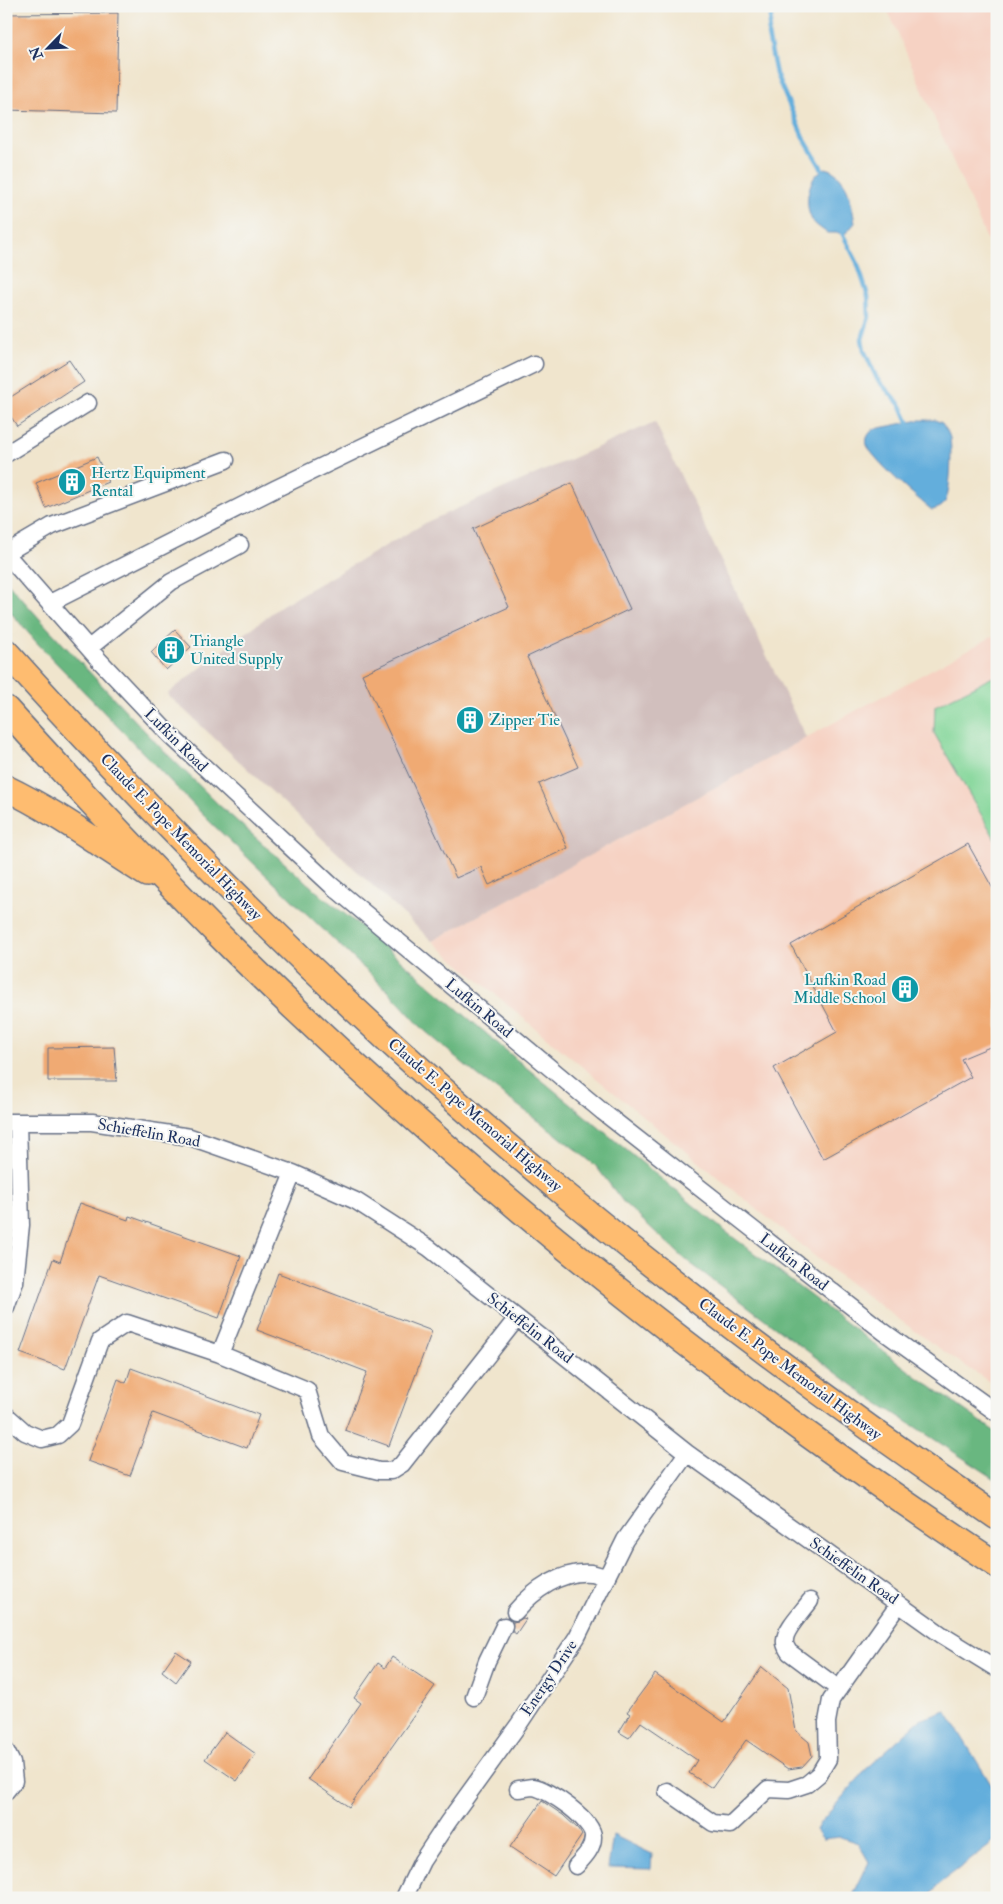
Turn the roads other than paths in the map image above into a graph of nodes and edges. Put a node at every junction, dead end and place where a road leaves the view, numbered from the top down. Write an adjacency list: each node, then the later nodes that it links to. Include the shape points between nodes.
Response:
1 (534, 364): 7 (street)
2 (88, 403): 3 (street)
3 (6, 454)
4 (226, 460): 6 (street, via 52,526)
5 (240, 545): 8 (street, via 171,582)
6 (6, 553): 7 (street, Lufkin Road)
7 (50, 603): 8 (street, Lufkin Road)
8 (89, 648): 18 (street, Lufkin Road, via 170,735 338,891 603,1112 884,1332)
9 (6, 652): 21 (highway, Claude E. Pope Memorial Highway, via 195,854 327,984 428,1076 560,1190 696,1299 896,1448)
10 (6, 710): 12 (highway)
11 (6, 788): 12 (highway, via 66,822)
12 (180, 896): 22 (highway, via 365,1073 598,1273 756,1396)
13 (12, 1122): 14 (street, Schieffelin Road, via 92,1122 190,1137); 15 (street, via 21,1225 15,1282)
14 (293, 1173): 16 (street, Schieffelin Road, via 356,1201 429,1248); 17 (street)
15 (6, 1307)
16 (517, 1318): 17 (street, via 402,1464 391,1471 379,1472 343,1462 321,1436 308,1390); 20 (street, Schieffelin Road)
17 (220, 1354): 19 (street, via 127,1323 100,1341 70,1424 58,1435 42,1439 24,1432)
18 (997, 1412)
19 (6, 1414)
20 (687, 1453): 23 (street, Energy Drive, via 625,1540); 25 (street, Schieffelin Road)
21 (997, 1516)
22 (997, 1565)
23 (606, 1578): 26 (street, via 590,1573 548,1583 527,1598); 36 (street, Energy Drive, via 576,1637 422,1861)
24 (810, 1602): 29 (street, via 787,1633 785,1646)
25 (899, 1604): 28 (street, Schieffelin Road); 29 (street)
26 (515, 1612)
27 (504, 1626): 30 (street)
28 (997, 1669)
29 (839, 1689): 34 (street, via 831,1700 827,1722 828,1759 819,1774 807,1784 789,1790 768,1789 730,1825 713,1823)
30 (474, 1697)
31 (6, 1751): 33 (street, via 12,1763 14,1781)
32 (518, 1789): 35 (street, via 534,1787 551,1793 588,1823 593,1835 592,1846)
33 (6, 1791)
34 (667, 1792)
35 (576, 1866)
36 (404, 1898)

